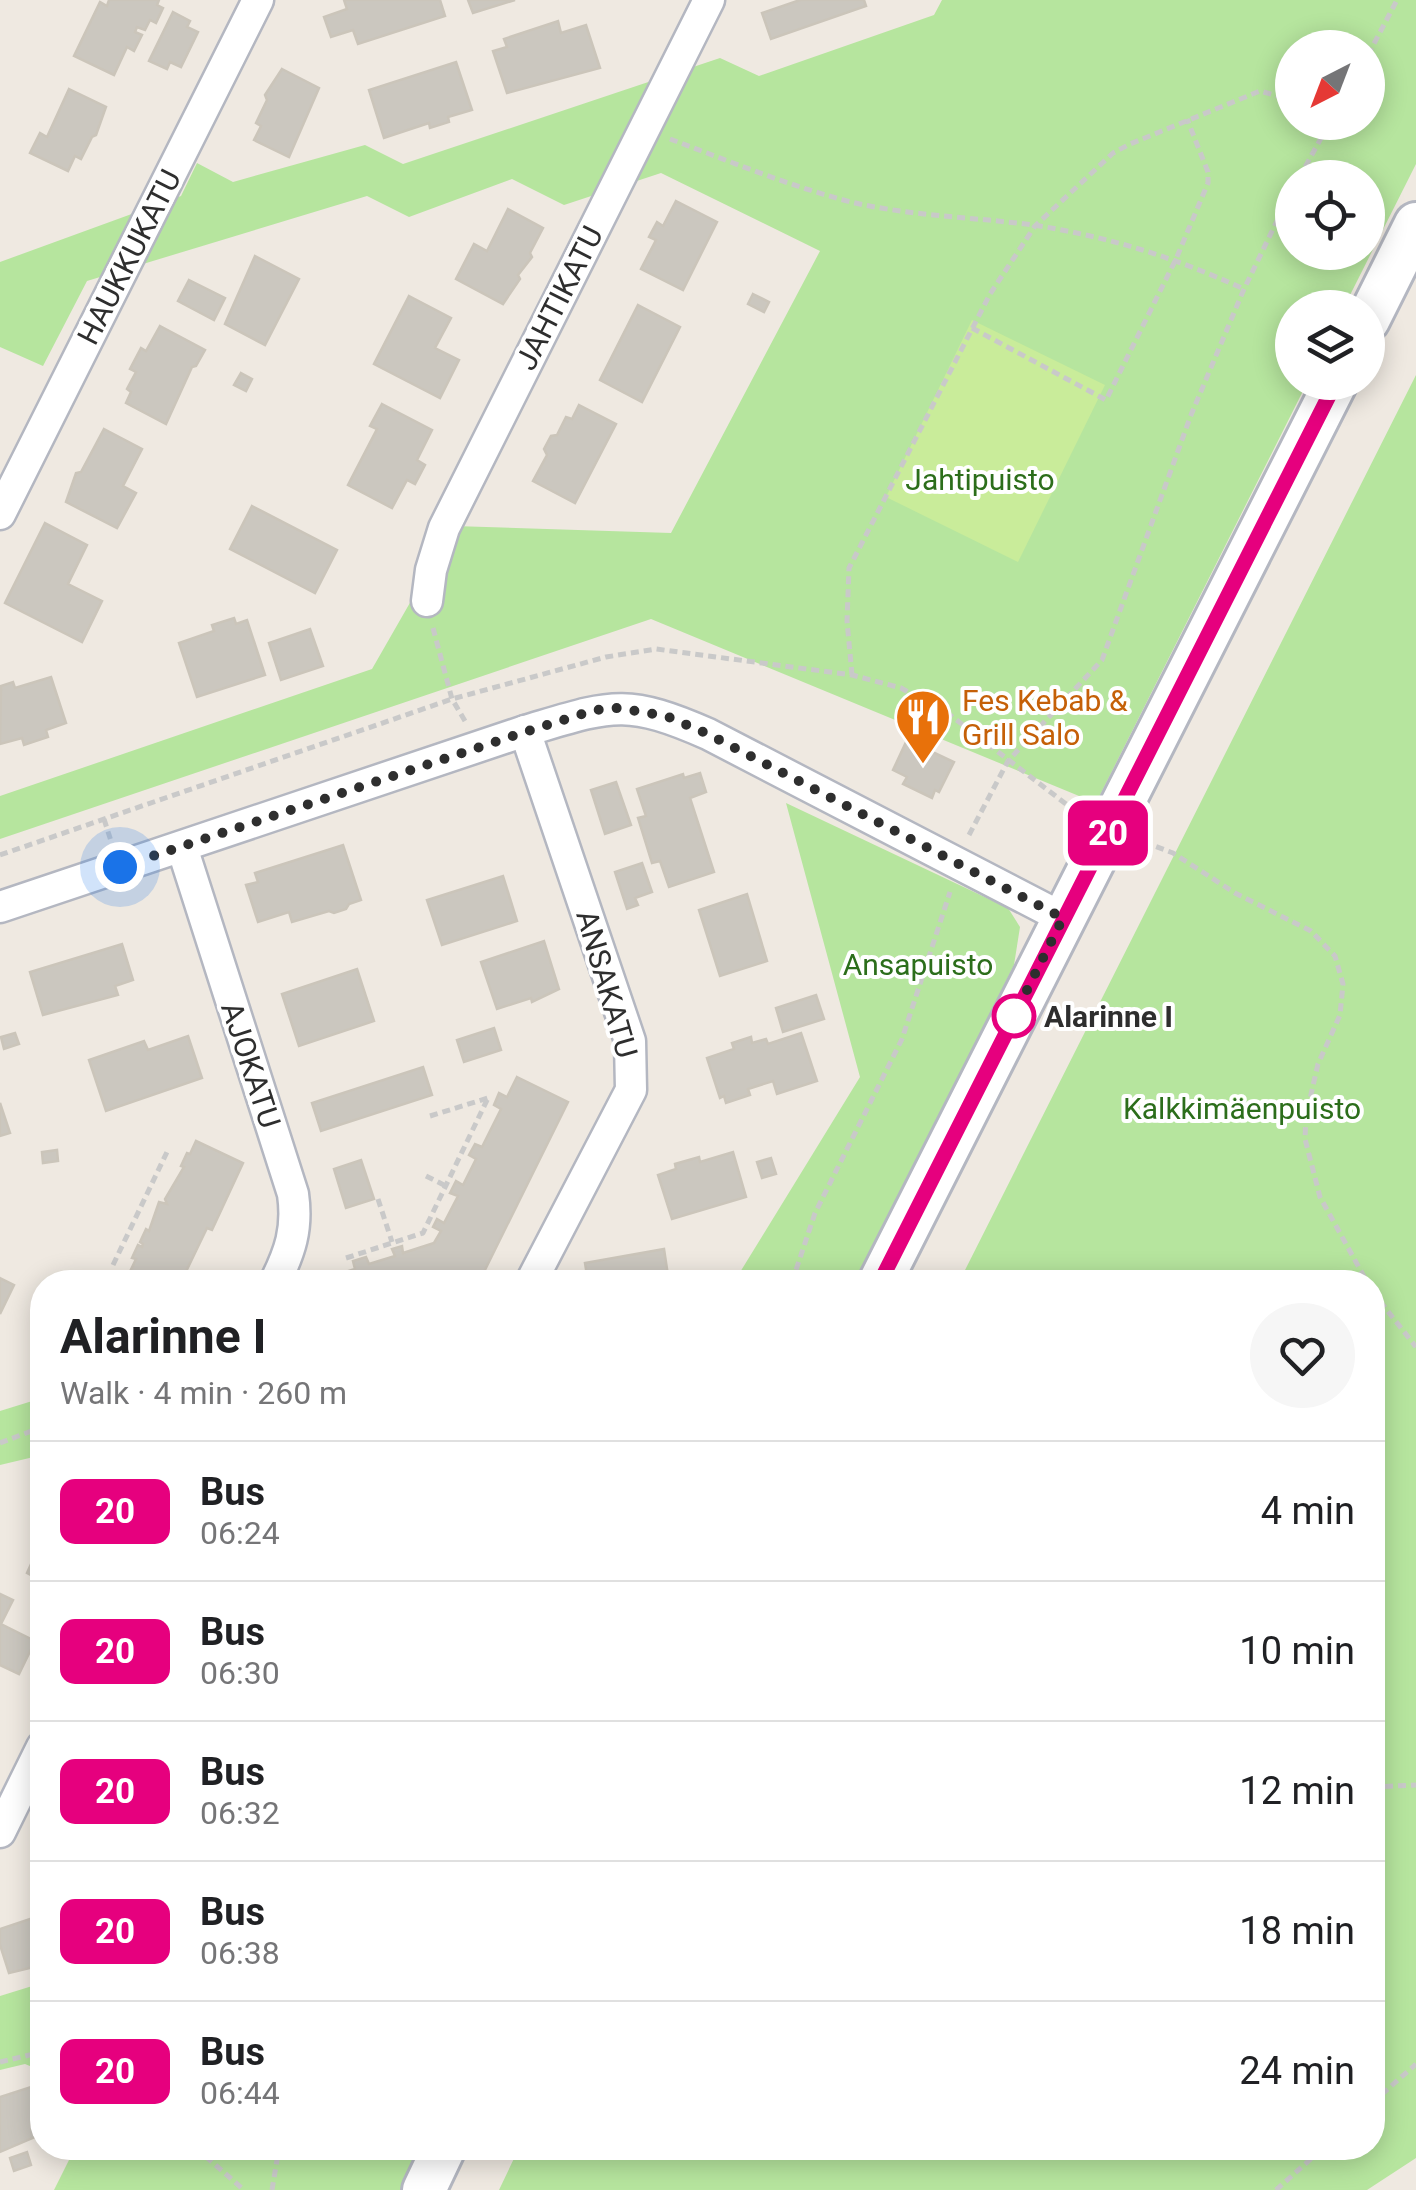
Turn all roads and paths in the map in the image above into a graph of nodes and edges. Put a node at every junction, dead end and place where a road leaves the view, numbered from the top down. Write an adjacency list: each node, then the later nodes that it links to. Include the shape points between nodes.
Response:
1 (258, 0): 16 (street, HAUKKUKATU)
2 (709, 0): 7 (street, JAHTIKATU)
3 (1397, 0): 4 (path)
4 (1381, 30)
5 (1275, 95): 6 (path, via 1260,90)
6 (1187, 119): 10 (path, via 1113,153); 11 (path, via 1208,183)
7 (644, 129): 10 (path, via 852,202); 17 (street, JAHTIKATU, via 444,528)
8 (1416, 224): 13 (street)
9 (1275, 225): 12 (path)
10 (1035, 226): 11 (path); 14 (path)
11 (1176, 258): 12 (path); 14 (path, via 1106,400)
12 (1244, 288): 23 (path, via 1102,660 1008,761)
13 (1383, 290)
14 (972, 328): 18 (path, via 849,568)
15 (1327, 400): 21 (street)
16 (0, 514)
17 (427, 601): 19 (path)
18 (852, 674)
19 (452, 700)
20 (525, 732): 22 (street); 23 (street, via 595,710 666,716); 35 (street, ANSAKATU, via 633,1066 631,1090)
21 (1110, 828): 25 (street); 38 (path, via 1173,853 1311,931 1335,956 1343,984 1340,1016 1318,1064 1305,1139 1320,1197)
22 (182, 847): 24 (street); 34 (street, AJOKATU, via 293,1194 297,1219)
23 (958, 862): 25 (street); 36 (path, via 902,1040 815,1213)
24 (0, 907)
25 (1063, 918): 37 (street)
26 (430, 1116): 29 (path, via 488,1098)
27 (168, 1152): 33 (path)
28 (426, 1176): 29 (path)
29 (446, 1186): 31 (path, via 423,1233)
30 (378, 1199): 31 (path)
31 (392, 1242): 32 (path)
32 (346, 1258)
33 (113, 1264)
34 (281, 1270)
35 (537, 1270)
36 (796, 1270)
37 (886, 1270)
38 (1360, 1270)
39 (1385, 1308): 40 (path)
40 (1416, 1347)
41 (30, 1432): 42 (path)
42 (0, 1443)
43 (30, 1771): 46 (street)
44 (1416, 1785): 45 (path)
45 (1385, 1786)
46 (0, 1832)
47 (30, 2055): 48 (path)
48 (0, 2062)
49 (1416, 2064): 50 (path)
50 (1385, 2091)
51 (210, 2160): 55 (path)
52 (277, 2160): 56 (path)
53 (438, 2160): 57 (street)
54 (1310, 2160): 58 (path)
55 (244, 2190)
56 (272, 2190)
57 (424, 2190)
58 (1276, 2190)

